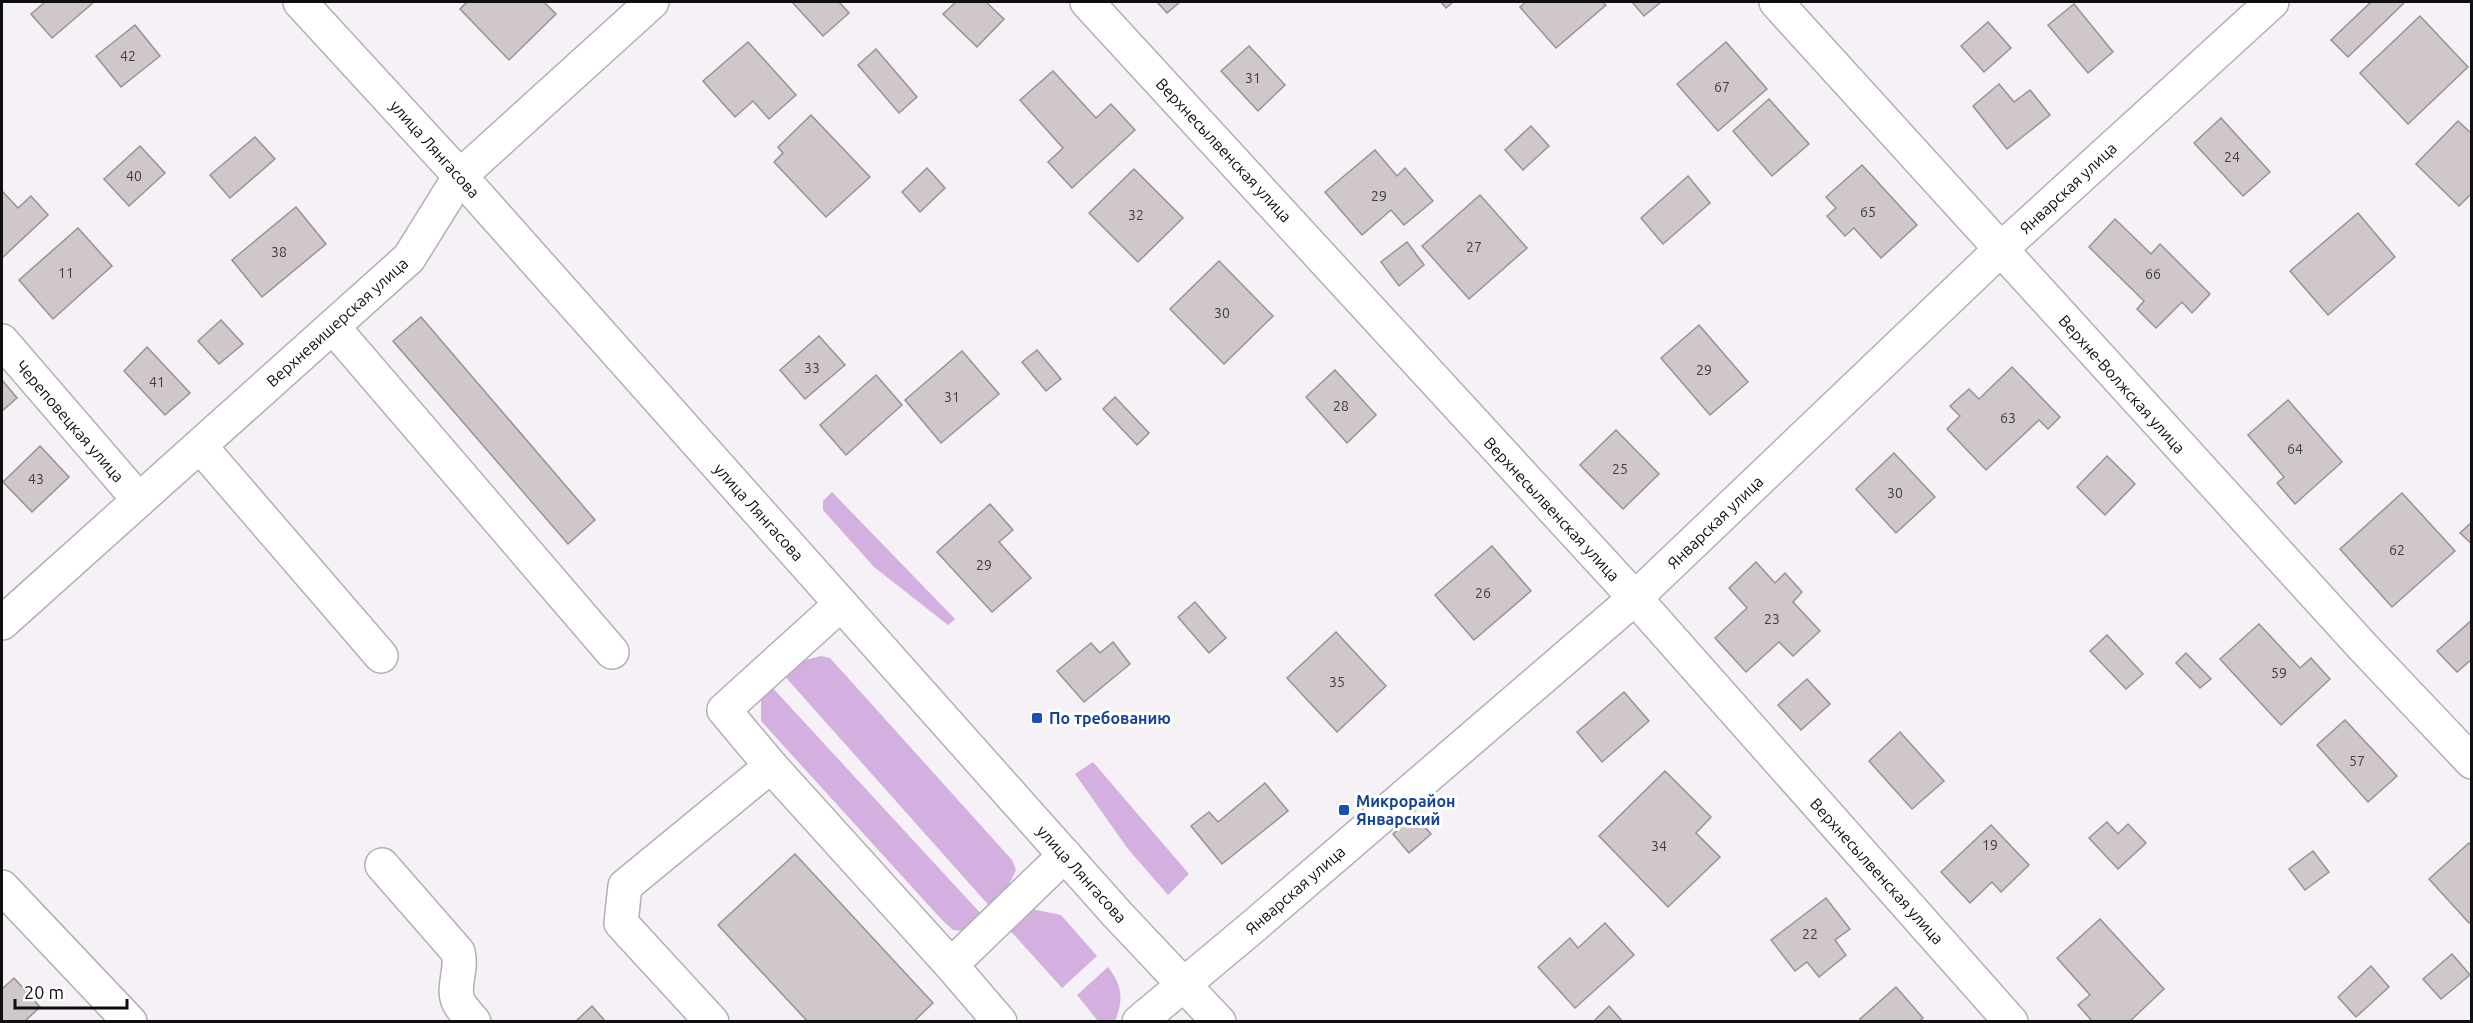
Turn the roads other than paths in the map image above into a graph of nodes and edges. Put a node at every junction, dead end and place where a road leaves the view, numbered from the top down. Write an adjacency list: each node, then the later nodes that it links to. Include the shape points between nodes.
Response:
1 (300, 2): 6 (street, улица Лянгасова)
2 (652, 2): 6 (street, Верхневишерская улица)
3 (1087, 2): 12 (street, Верхнесылвенская улица)
4 (1776, 2): 7 (street, Верхне-Волжская улица)
5 (2272, 2): 7 (street, Январская улица)
6 (460, 176): 8 (street, Верхневишерская улица, via 409,258); 13 (street, улица Лянгасова)
7 (2000, 250): 12 (street, Январская улица); 17 (street, Верхне-Волжская улица)
8 (333, 327): 10 (street, Верхневишерская улица); 15 (street)
9 (2, 341): 11 (street, Череповецкая улица)
10 (200, 446): 11 (street, Верхневишерская улица); 16 (street)
11 (139, 500): 14 (street, Верхневишерская улица)
12 (1635, 598): 23 (street, Январская улица); 30 (street, Верхнесылвенская улица)
13 (841, 604): 18 (street, via 724,710); 19 (street, улица Лянгасова)
14 (2, 623)
15 (612, 652)
16 (381, 656)
17 (2472, 762)
18 (771, 766): 22 (street); 26 (street, via 625,886 621,923)
19 (1065, 855): 22 (street); 23 (street, улица Лянгасова)
20 (382, 865): 25 (street, via 458,952 458,1002)
21 (2, 886): 24 (street)
22 (951, 964): 27 (street)
23 (1185, 985): 28 (street, Январская улица); 29 (street, улица Лянгасова)
24 (130, 1022)
25 (474, 1022)
26 (712, 1022)
27 (1000, 1022)
28 (1139, 1022)
29 (1219, 1022)
30 (2011, 1022)

